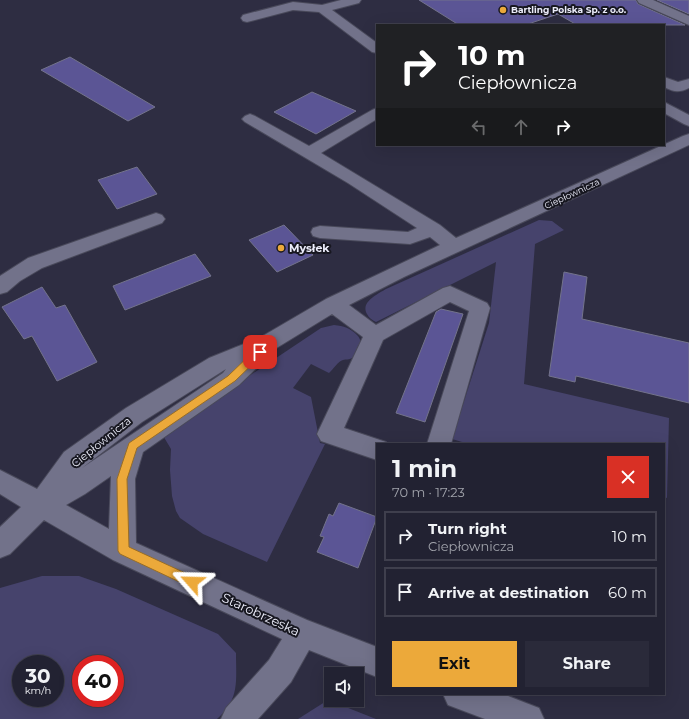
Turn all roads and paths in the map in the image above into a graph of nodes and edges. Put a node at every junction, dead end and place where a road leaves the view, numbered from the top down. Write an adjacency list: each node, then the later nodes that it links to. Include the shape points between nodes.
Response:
1 (355, 0): 3 (street)
2 (643, 0): 5 (street)
3 (322, 9): 4 (street, via 293,6); 6 (street)
4 (247, 18)
5 (689, 21)
6 (376, 49)
7 (665, 82): 8 (street, via 677,88)
8 (689, 83)
9 (665, 108): 12 (street)
10 (376, 114): 14 (street)
11 (250, 119): 14 (street)
12 (689, 121)
13 (689, 139): 18 (street, Ciepłownicza)
14 (308, 154): 16 (street)
15 (156, 219): 19 (street, via 35,263)
16 (432, 229): 17 (street, via 410,238); 18 (street)
17 (320, 232)
18 (454, 246): 20 (street, Ciepłownicza)
19 (0, 287)
20 (333, 304): 21 (street); 22 (street, Ciepłownicza)
21 (375, 335): 23 (street, via 450,293 480,308); 25 (street, via 329,434)
22 (269, 343): 24 (street, Ciepłownicza, via 231,379); 27 (street, Ciepłownicza, via 216,364 134,415 73,460)
23 (439, 443)
24 (133, 446): 27 (street, Ciepłownicza, via 76,486); 29 (street, Ciepłownicza, via 122,479)
25 (376, 449)
26 (0, 481): 27 (street, Starobrzeska)
27 (42, 505): 28 (street); 29 (street, Starobrzeska)
28 (0, 545)
29 (124, 551): 30 (street, Starobrzeska)
30 (302, 633): 31 (street, Starobrzeska); 33 (street, via 280,671)
31 (376, 662)
32 (462, 695): 34 (street)
33 (237, 719)
34 (528, 719)

